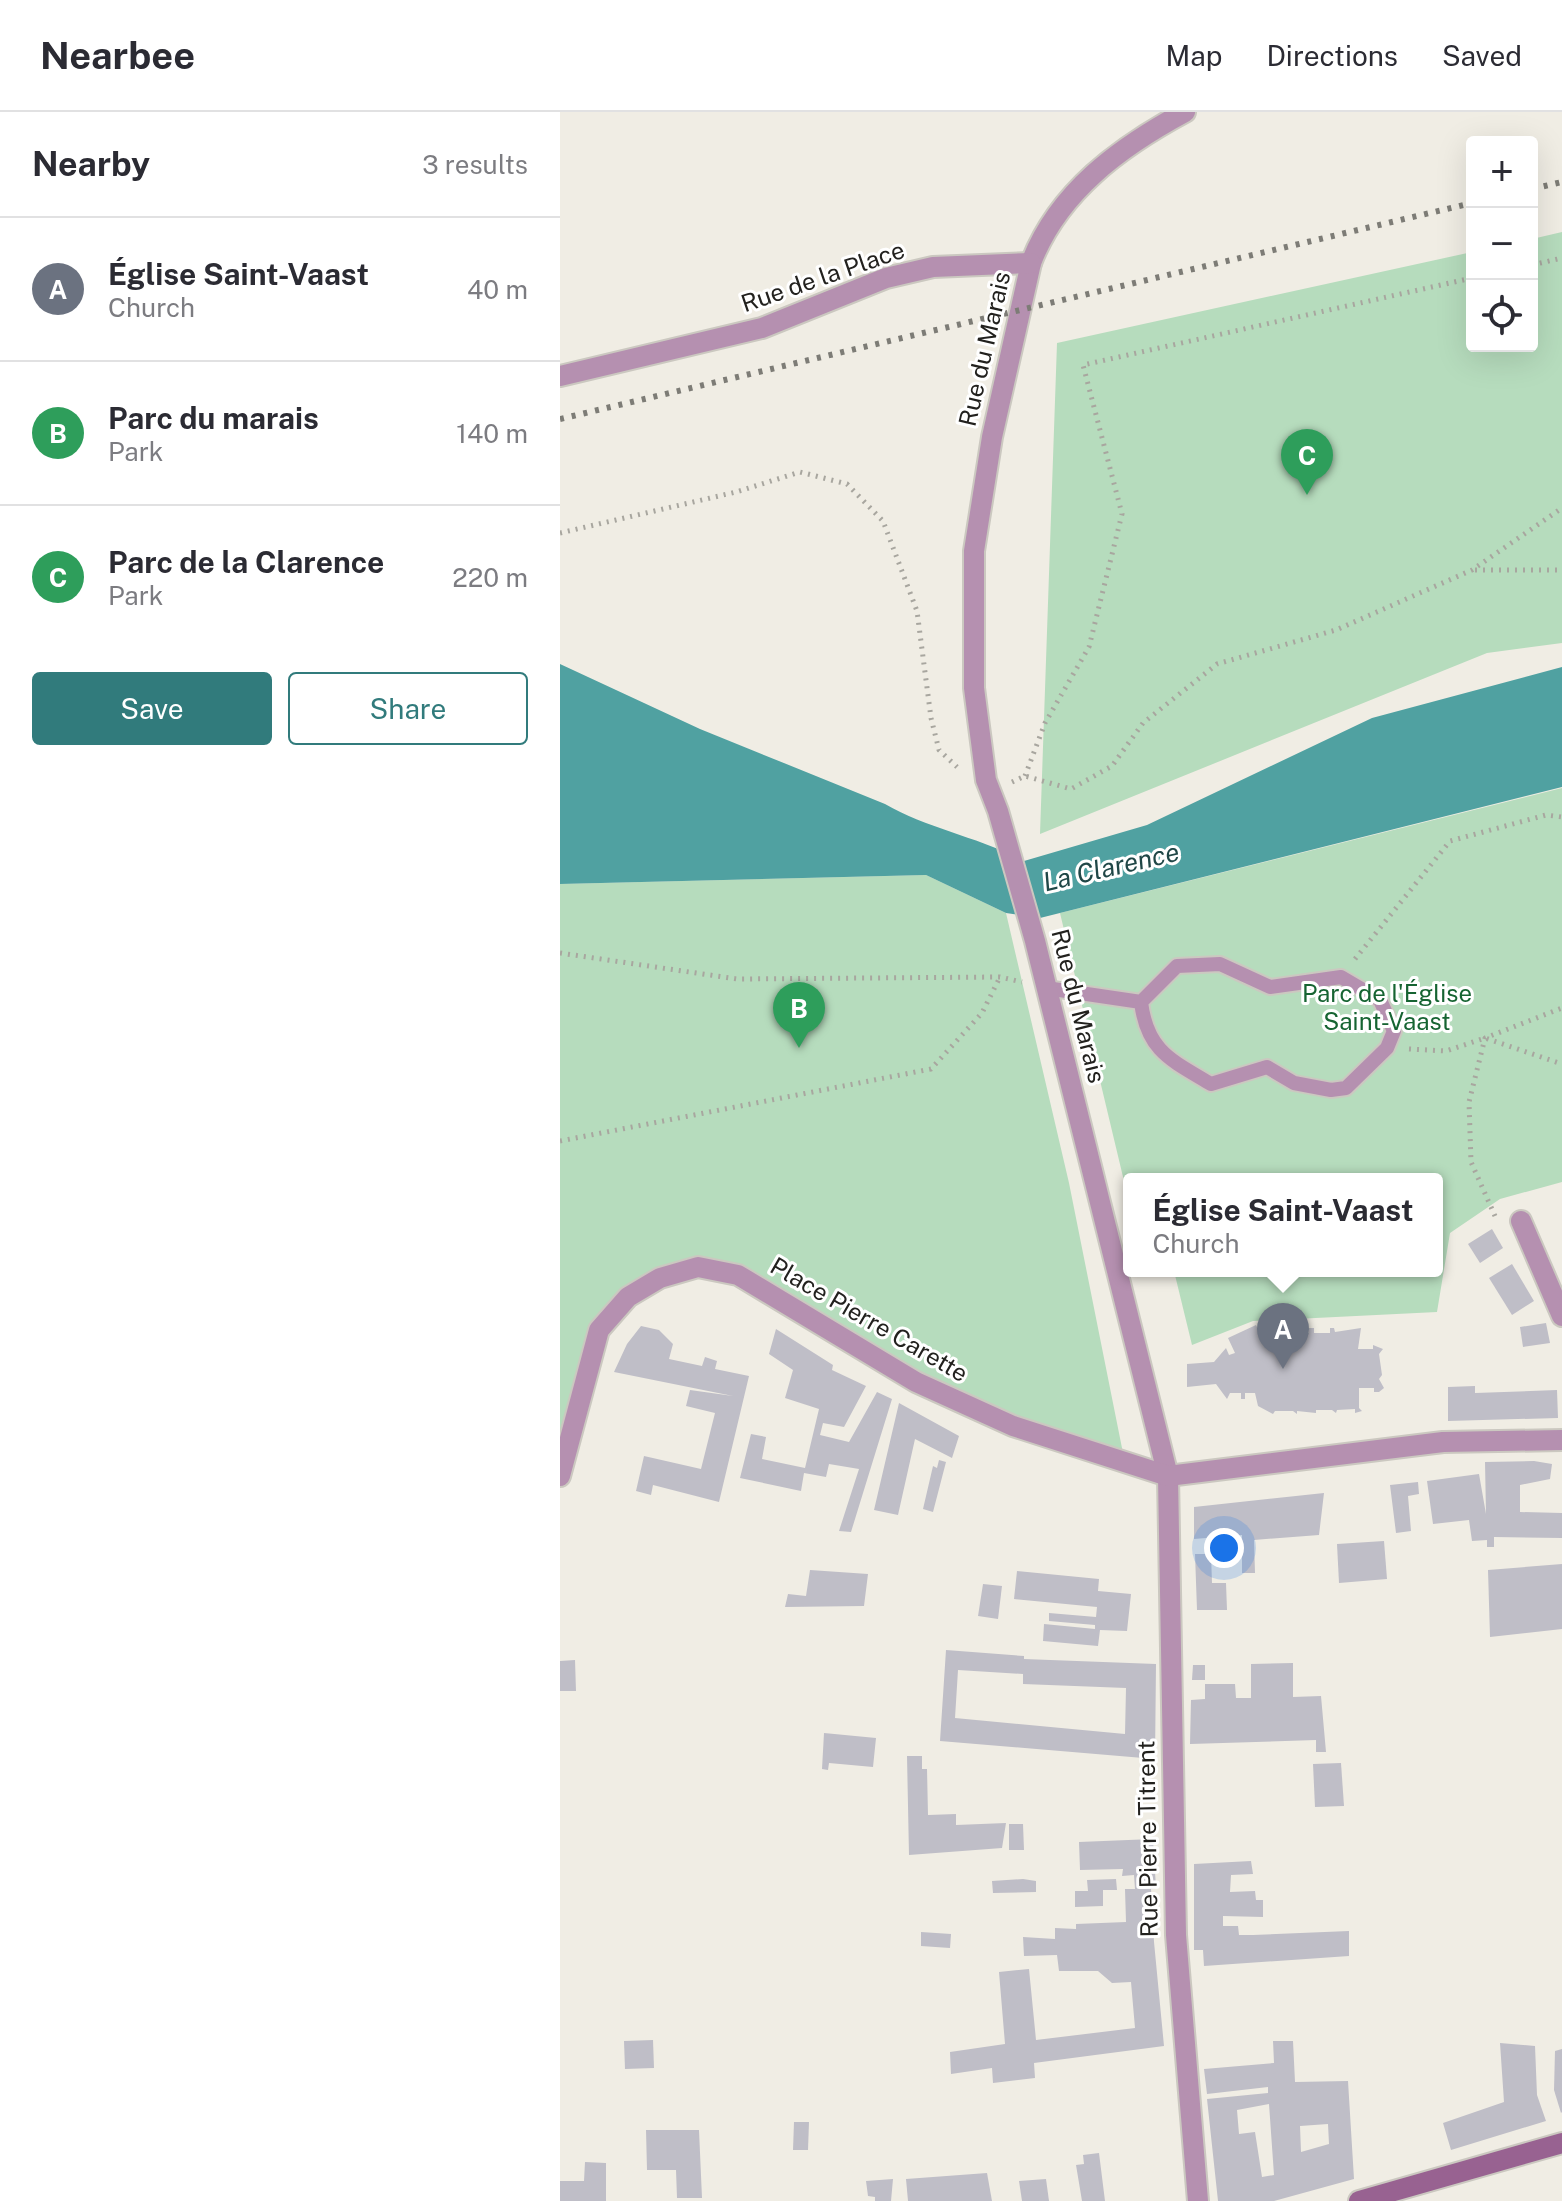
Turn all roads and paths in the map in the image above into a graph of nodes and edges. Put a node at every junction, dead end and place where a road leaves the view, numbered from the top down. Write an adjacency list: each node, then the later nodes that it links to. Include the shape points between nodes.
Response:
1 (1185, 112): 3 (street, via 1120,153 1077,189 1058,209)
2 (1562, 258): 4 (path)
3 (1031, 263): 6 (street, Rue de la Place, via 933,267 886,278 762,328); 12 (street, Rue du Marais, via 992,437 974,551 974,688)
4 (1538, 264)
5 (1466, 279): 11 (path, via 1083,365 1122,514 1089,647 1045,723)
6 (560, 376)
7 (1562, 508): 9 (path)
8 (560, 533): 12 (path, via 800,472 847,484 883,521 917,611 939,750 959,769)
9 (1472, 570): 10 (path); 11 (path, via 1336,630 1217,664 1143,723 1112,766 1071,789)
10 (1562, 570)
11 (1025, 776): 12 (path, via 1008,783)
12 (986, 780): 16 (street, Rue du Marais)
13 (1562, 817): 15 (path, via 1546,815 1450,841)
14 (560, 953): 22 (path, via 737,979 1000,977 982,1013 931,1069)
15 (1341, 977): 17 (lane, via 1270,987 1220,964 1177,966); 20 (lane, via 1380,1000 1394,1031)
16 (1046, 988): 17 (lane); 27 (street, Rue du Marais)
17 (1141, 1002): 20 (lane, via 1144,1030 1169,1059 1211,1084 1267,1067 1294,1083 1346,1088)
18 (1562, 1008): 19 (path)
19 (1485, 1038): 20 (path, via 1446,1051); 21 (path); 23 (path, via 1469,1102 1471,1162 1499,1225)
20 (1387, 1048)
21 (1562, 1064)
22 (560, 1141)
23 (1521, 1221): 24 (street)
24 (1562, 1316)
25 (1562, 1440): 27 (street, Place Pierre Carette, via 1443,1442)
26 (560, 1476): 27 (street, Place Pierre Carette, via 599,1330 628,1297 660,1278 698,1267 738,1275 916,1382 1013,1426)
27 (1168, 1476): 29 (street, Rue Pierre Titrent, via 1176,1935)
28 (1562, 2143): 30 (main road)
29 (1198, 2201)
30 (1359, 2201)

